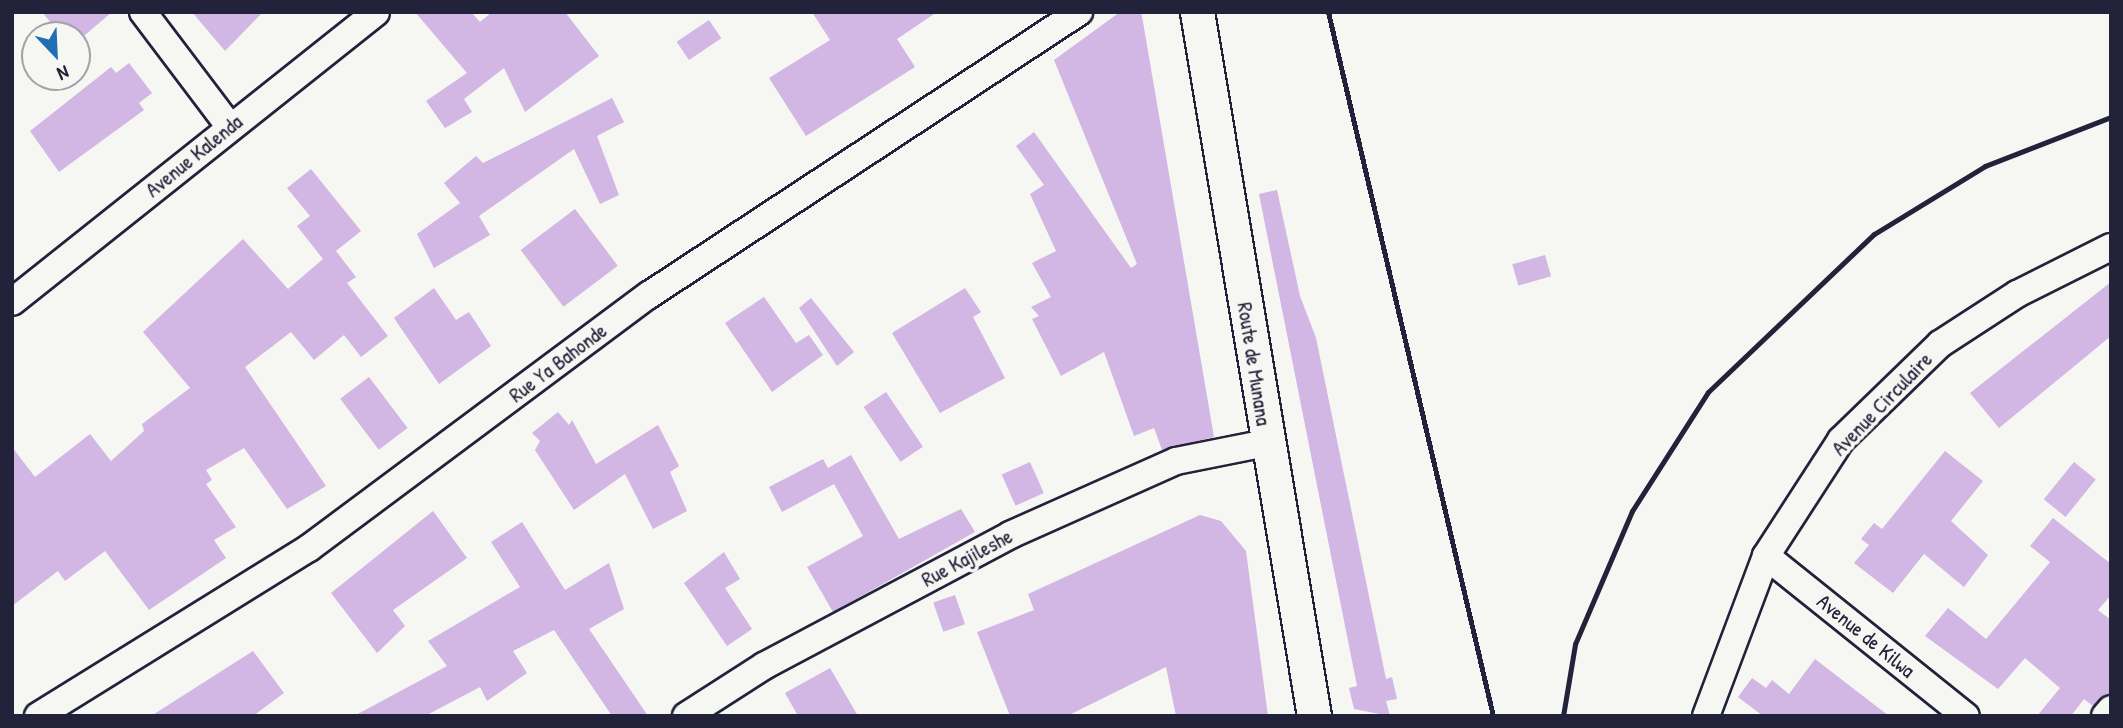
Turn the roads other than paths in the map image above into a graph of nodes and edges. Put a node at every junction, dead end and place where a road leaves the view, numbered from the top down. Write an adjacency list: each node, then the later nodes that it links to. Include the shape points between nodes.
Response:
1 (143, 12): 5 (street)
2 (376, 12): 5 (street, Avenue Kalenda)
3 (1079, 12): 11 (street, Rue Ya Bahonde, via 649,295 309,548)
4 (1197, 12): 8 (main road, Route de Munana)
5 (230, 127): 7 (street, Avenue Kalenda)
6 (2111, 247): 9 (street, Avenue Circulaire, via 2017,294 1940,344 1841,440)
7 (12, 302)
8 (1266, 443): 12 (street, Rue Kajileshe, via 1176,461 1010,535 764,666); 13 (main road, Route de Munana)
9 (1766, 556): 14 (street, Avenue Circulaire); 15 (street, Avenue de Kilwa)
10 (2111, 709): 16 (street)
11 (38, 716)
12 (686, 716)
13 (1314, 716)
14 (1706, 716)
15 (1966, 716)
16 (2105, 716)

